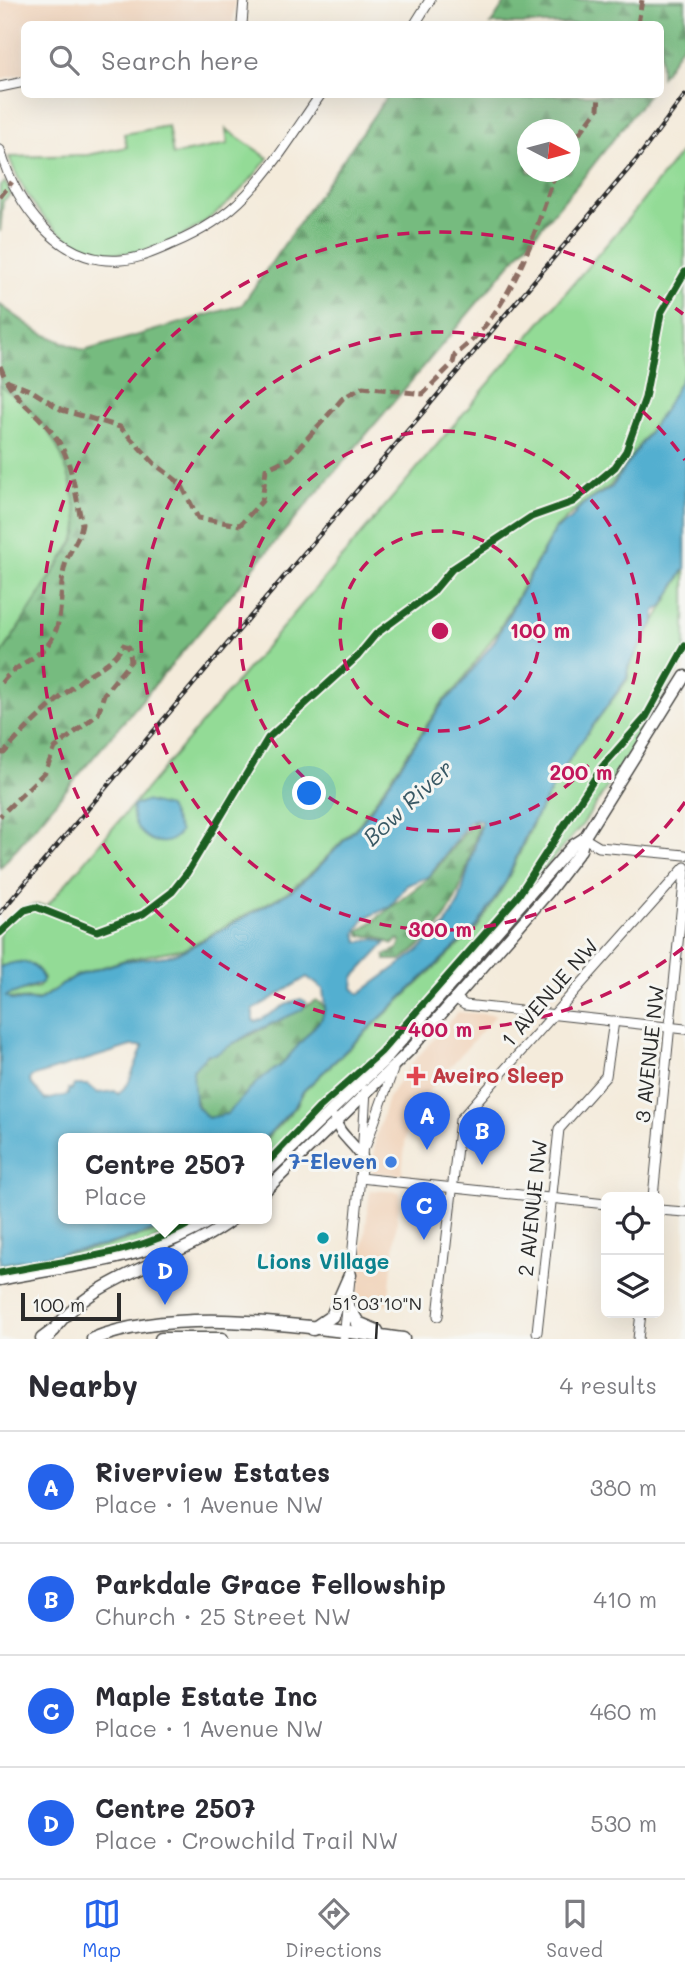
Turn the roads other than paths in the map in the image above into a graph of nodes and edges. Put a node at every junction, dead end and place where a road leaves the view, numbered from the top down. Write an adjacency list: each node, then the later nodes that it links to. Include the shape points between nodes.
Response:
1 (244, 0): 3 (street)
2 (430, 0): 4 (street)
3 (242, 21)
4 (417, 21)
5 (21, 82): 6 (street)
6 (0, 86)
7 (318, 98): 8 (street, via 272,164 226,213 191,236 132,259 98,259 75,252 50,236 29,212)
8 (0, 153)
9 (684, 680): 10 (main road)
10 (584, 838): 11 (street, via 599,847); 13 (main road, via 563,875); 19 (main road)
11 (685, 855)
12 (685, 869): 14 (street, 1 AVENUE NW); 16 (street, 3 AVENUE NW)
13 (456, 998): 14 (street, via 465,1005); 18 (main road)
14 (553, 1014): 15 (street); 29 (street, 1 AVENUE NW, via 460,1120)
15 (614, 1021): 16 (street); 31 (street, 2 AVENUE NW, via 606,1076 559,1129)
16 (670, 1027): 17 (street); 30 (street, 3 AVENUE NW)
17 (685, 1029)
18 (394, 1067): 20 (main road); 25 (street)
19 (366, 1079): 20 (street); 21 (main road)
20 (365, 1097): 22 (main road); 25 (street)
21 (337, 1106): 22 (main road); 26 (main road)
22 (336, 1124): 23 (main road); 24 (main road)
23 (343, 1134): 24 (main road); 25 (main road)
24 (322, 1137): 28 (main road)
25 (362, 1157): 27 (street)
26 (272, 1168)
27 (360, 1178): 29 (street); 37 (street)
28 (272, 1185)
29 (452, 1188): 31 (street); 40 (street, 1 AVENUE NW)
30 (654, 1192)
31 (551, 1199): 32 (street); 43 (street, 2 AVENUE NW)
32 (601, 1204)
33 (664, 1210): 34 (street)
34 (685, 1212)
35 (205, 1224): 38 (main road, via 120,1260)
36 (226, 1224): 44 (main road, via 96,1292)
37 (350, 1275): 39 (street); 42 (highway, via 332,1316)
38 (0, 1280)
39 (347, 1305): 45 (street); 49 (highway, via 363,1326)
40 (438, 1316)
41 (640, 1318): 50 (street)
42 (312, 1329): 45 (highway); 46 (highway, via 179,1322 130,1327)
43 (537, 1332)
44 (48, 1335)
45 (344, 1335): 49 (highway)
46 (93, 1339)
47 (162, 1339): 48 (highway)
48 (222, 1339)
49 (403, 1339)
50 (638, 1339)

